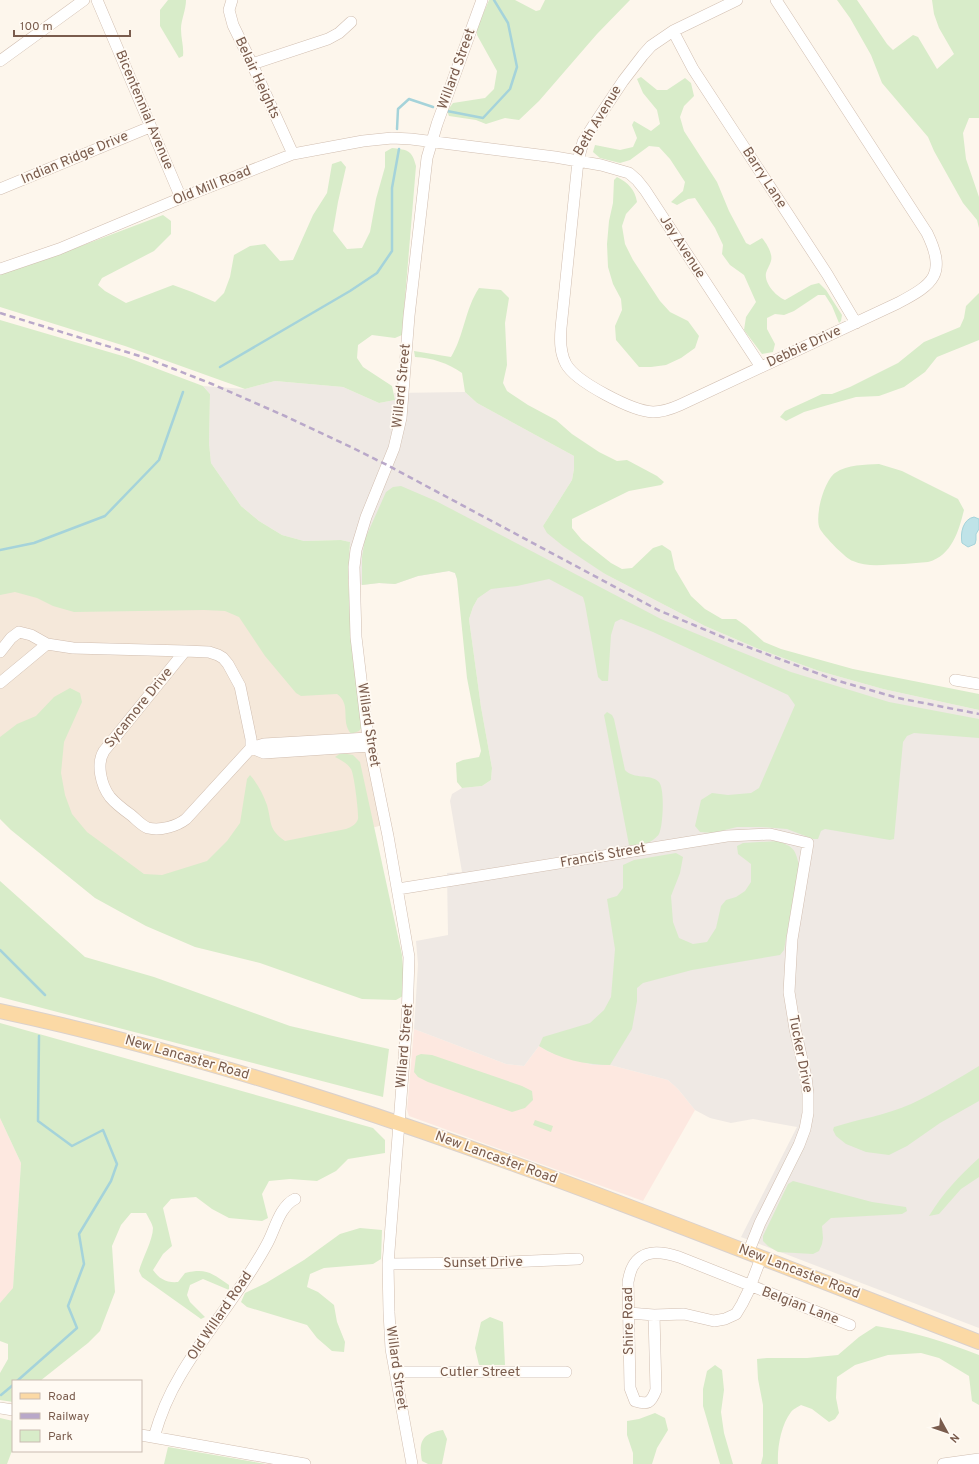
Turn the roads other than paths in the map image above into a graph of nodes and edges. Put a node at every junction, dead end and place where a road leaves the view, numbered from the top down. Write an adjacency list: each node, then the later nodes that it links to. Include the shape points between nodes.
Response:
1 (84, 0): 9 (street)
2 (97, 0): 11 (street, Bicentennial Avenue)
3 (232, 0): 10 (street, Belair Heights, via 229,10 231,19)
4 (482, 0): 12 (street, Willard Street)
5 (737, 0): 8 (street, Beth Avenue)
6 (776, 0): 18 (street, Debbie Drive, via 927,233 936,258 933,276 923,289)
7 (351, 22): 10 (street, via 328,39)
8 (673, 31): 14 (street, Beth Avenue, via 651,46 623,81 583,142); 18 (street, Barry Lane, via 693,70 827,274)
9 (0, 61)
10 (252, 64): 13 (street, Belair Heights)
11 (150, 127): 15 (street, Indian Ridge Drive); 16 (street, Bicentennial Avenue)
12 (431, 142): 13 (street, Old Mill Road, via 392,138); 14 (street, Beth Avenue); 26 (street, Willard Street, via 418,226 401,418 394,448 366,517 356,550 354,567 356,637)
13 (293, 154): 16 (street, Old Mill Road)
14 (578, 161): 19 (street, Jay Avenue, via 629,173 637,180); 19 (street, Debbie Drive, via 560,339 562,355 572,372 588,384 630,406 644,411 659,412 680,405)
15 (0, 189)
16 (181, 198): 17 (street, Old Mill Road, via 59,249)
17 (0, 268)
18 (856, 323): 19 (street, Debbie Drive)
19 (761, 367)
20 (47, 644): 21 (street, via 73,648); 22 (street, via 19,632); 23 (street)
21 (185, 651): 27 (street, via 215,654 228,664 242,694 252,739); 27 (street, Sycamore Drive, via 102,754 100,771 109,796 146,827 175,825 189,816)
22 (0, 652)
23 (2, 678)
24 (955, 680): 25 (street)
25 (979, 684)
26 (369, 742): 27 (street, via 264,744); 29 (street, Willard Street)
27 (251, 748)
28 (808, 843): 29 (street, Francis Street, via 770,834 727,836); 33 (street, Tucker Drive, via 792,939 789,992 806,1079 808,1112 799,1145 760,1223)
29 (398, 889): 31 (street, Willard Street, via 409,957)
30 (0, 1011): 31 (main road, New Lancaster Road, via 74,1027 208,1063)
31 (398, 1124): 33 (main road, New Lancaster Road, via 441,1137); 35 (street, Willard Street)
32 (295, 1199): 46 (street, Old Willard Road, via 289,1202 267,1244 180,1376 165,1403)
33 (755, 1255): 36 (street, Tucker Drive); 40 (main road, New Lancaster Road)
34 (578, 1259): 35 (street, Sunset Drive)
35 (388, 1264): 41 (street, Willard Street, via 389,1312)
36 (750, 1286): 37 (street, Shire Road, via 679,1257 663,1253 648,1254 638,1259 632,1267 628,1282); 38 (street, Tucker Drive, via 736,1314 725,1319 714,1321 684,1314); 39 (street, Belgian Lane)
37 (629, 1313): 38 (street, Tucker Drive); 38 (street, Shire Road, via 630,1388 635,1401 642,1403 653,1398 656,1390)
38 (654, 1315)
39 (850, 1325)
40 (979, 1342)
41 (395, 1372): 42 (street, Cutler Street); 49 (street, Willard Street)
42 (566, 1372)
43 (0, 1408): 44 (street)
44 (12, 1410)
45 (142, 1435): 46 (street)
46 (154, 1437): 48 (street)
47 (979, 1459): 50 (street)
48 (305, 1464)
49 (412, 1464)
50 (944, 1464)

